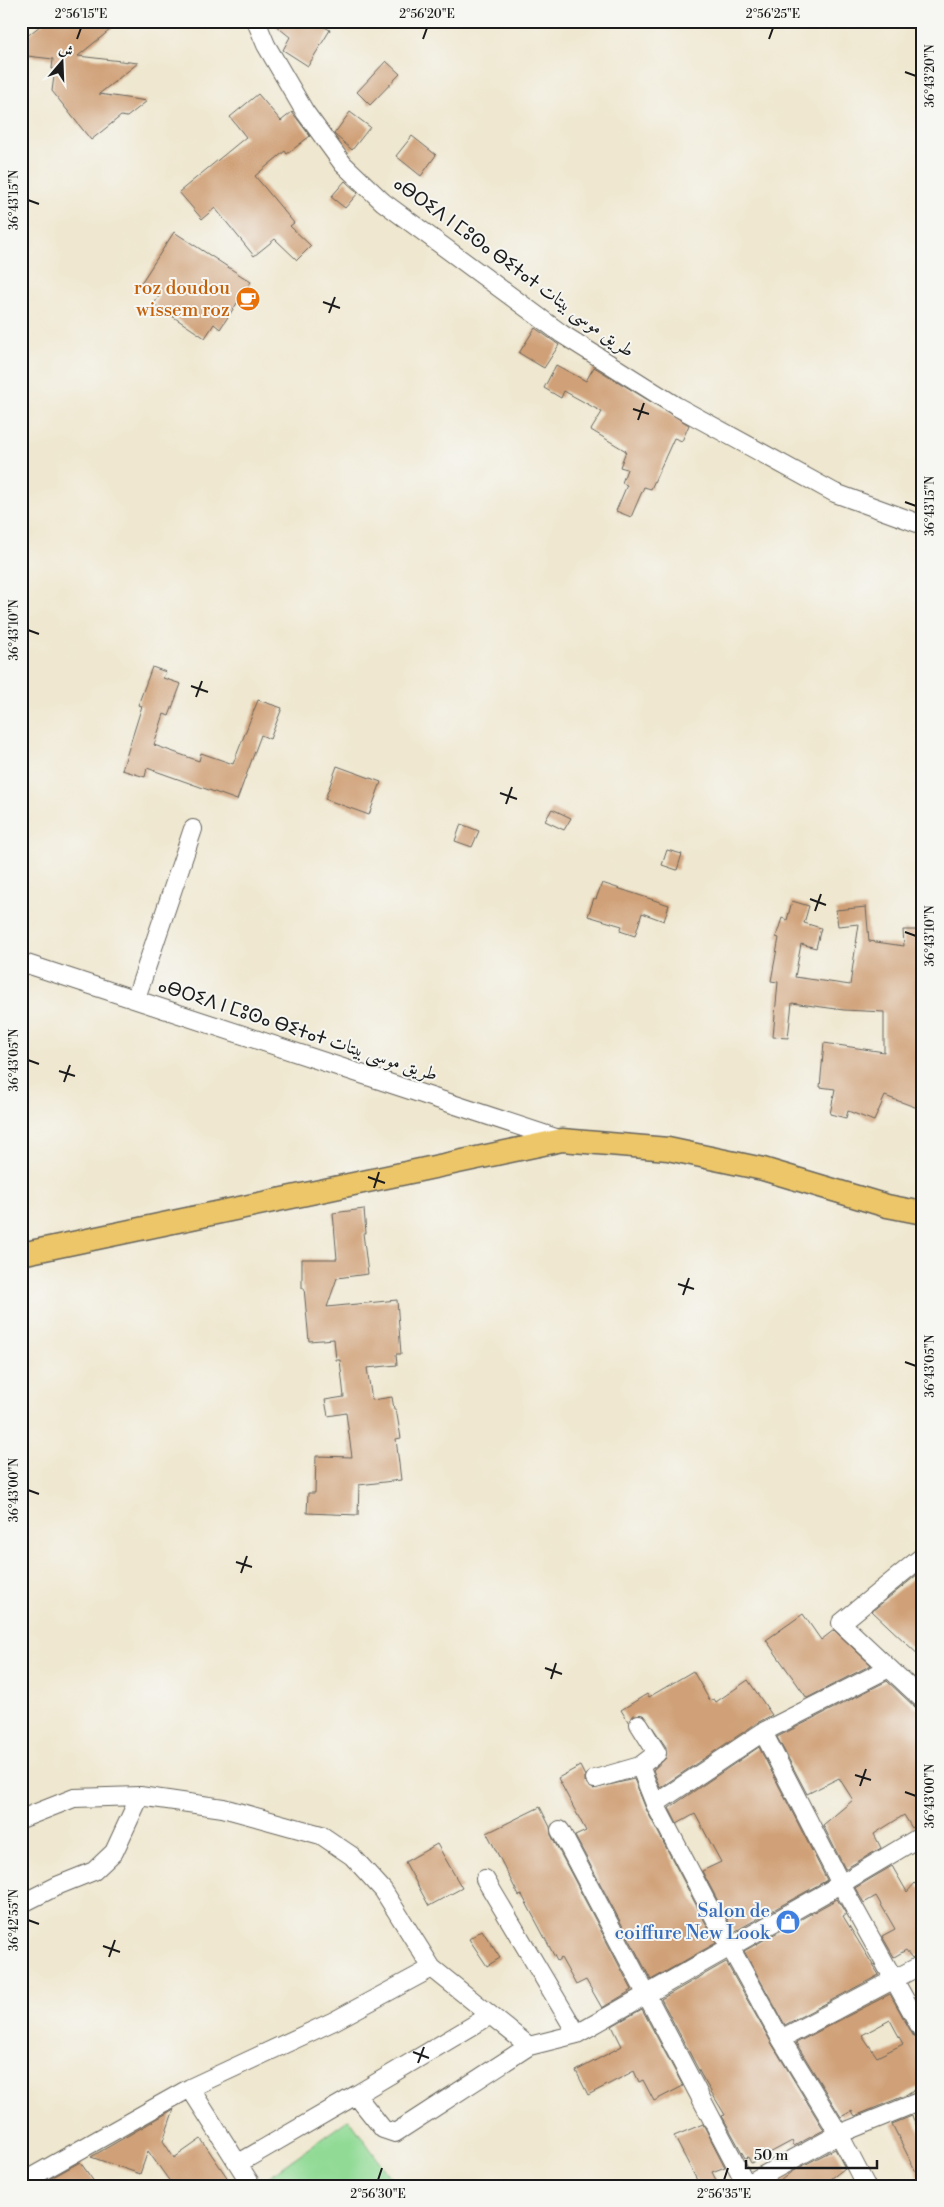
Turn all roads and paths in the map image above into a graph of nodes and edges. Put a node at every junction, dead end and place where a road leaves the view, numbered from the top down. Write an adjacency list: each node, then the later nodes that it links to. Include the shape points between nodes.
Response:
1 (256, 21): 2 (street, ⴰⴱⵔⵉⴷ ⵏ ⵎⵓⵙⴰ ⴱⵉⵜⴰⵜ طريق موسى بيتات, via 266,45 305,112 343,164 383,202 562,334 676,406 834,493)
2 (923, 525)
3 (193, 829): 5 (street)
4 (21, 962): 5 (street, ⴰⴱⵔⵉⴷ ⵏ ⵎⵓⵙⴰ ⴱⵉⵜⴰⵜ طريق موسى بيتات)
5 (136, 998): 6 (street, ⴰⴱⵔⵉⴷ ⵏ ⵎⵓⵙⴰ ⴱⵉⵜⴰⵜ طريق موسى بيتات)
6 (562, 1140): 7 (main road, via 668,1149 764,1169 887,1206); 8 (main road)
7 (923, 1213)
8 (21, 1254)
9 (920, 1564): 10 (street, via 841,1623)
10 (889, 1668): 11 (street); 13 (street)
11 (923, 1700)
12 (639, 1724): 14 (street, via 657,1753)
13 (763, 1732): 17 (street); 22 (street)
14 (640, 1766): 15 (street); 17 (street)
15 (595, 1779)
16 (140, 1796): 18 (street, via 74,1798); 23 (street, via 114,1852 94,1871 59,1884); 26 (street, via 223,1808 321,1836 352,1856 383,1890)
17 (654, 1804): 24 (street)
18 (21, 1819)
19 (560, 1830): 28 (street)
20 (923, 1835): 22 (street)
21 (485, 1879): 31 (street)
22 (840, 1884): 24 (street); 27 (street)
23 (21, 1904)
24 (730, 1947): 28 (street); 32 (street)
25 (923, 1964): 27 (street)
26 (432, 1968): 29 (street); 34 (street, via 334,2022)
27 (894, 1981): 30 (street); 32 (street)
28 (646, 1996): 31 (street); 40 (street)
29 (490, 2016): 33 (street); 35 (street)
30 (923, 2032)
31 (577, 2034): 33 (street)
32 (781, 2039): 37 (street)
33 (529, 2046): 35 (street, via 395,2133 383,2129)
34 (190, 2088): 38 (street); 39 (street)
35 (356, 2095): 38 (street)
36 (923, 2100): 37 (street)
37 (839, 2134): 40 (street); 42 (street)
38 (238, 2163): 41 (street)
39 (21, 2183)
40 (745, 2185)
41 (252, 2186)
42 (866, 2186)

